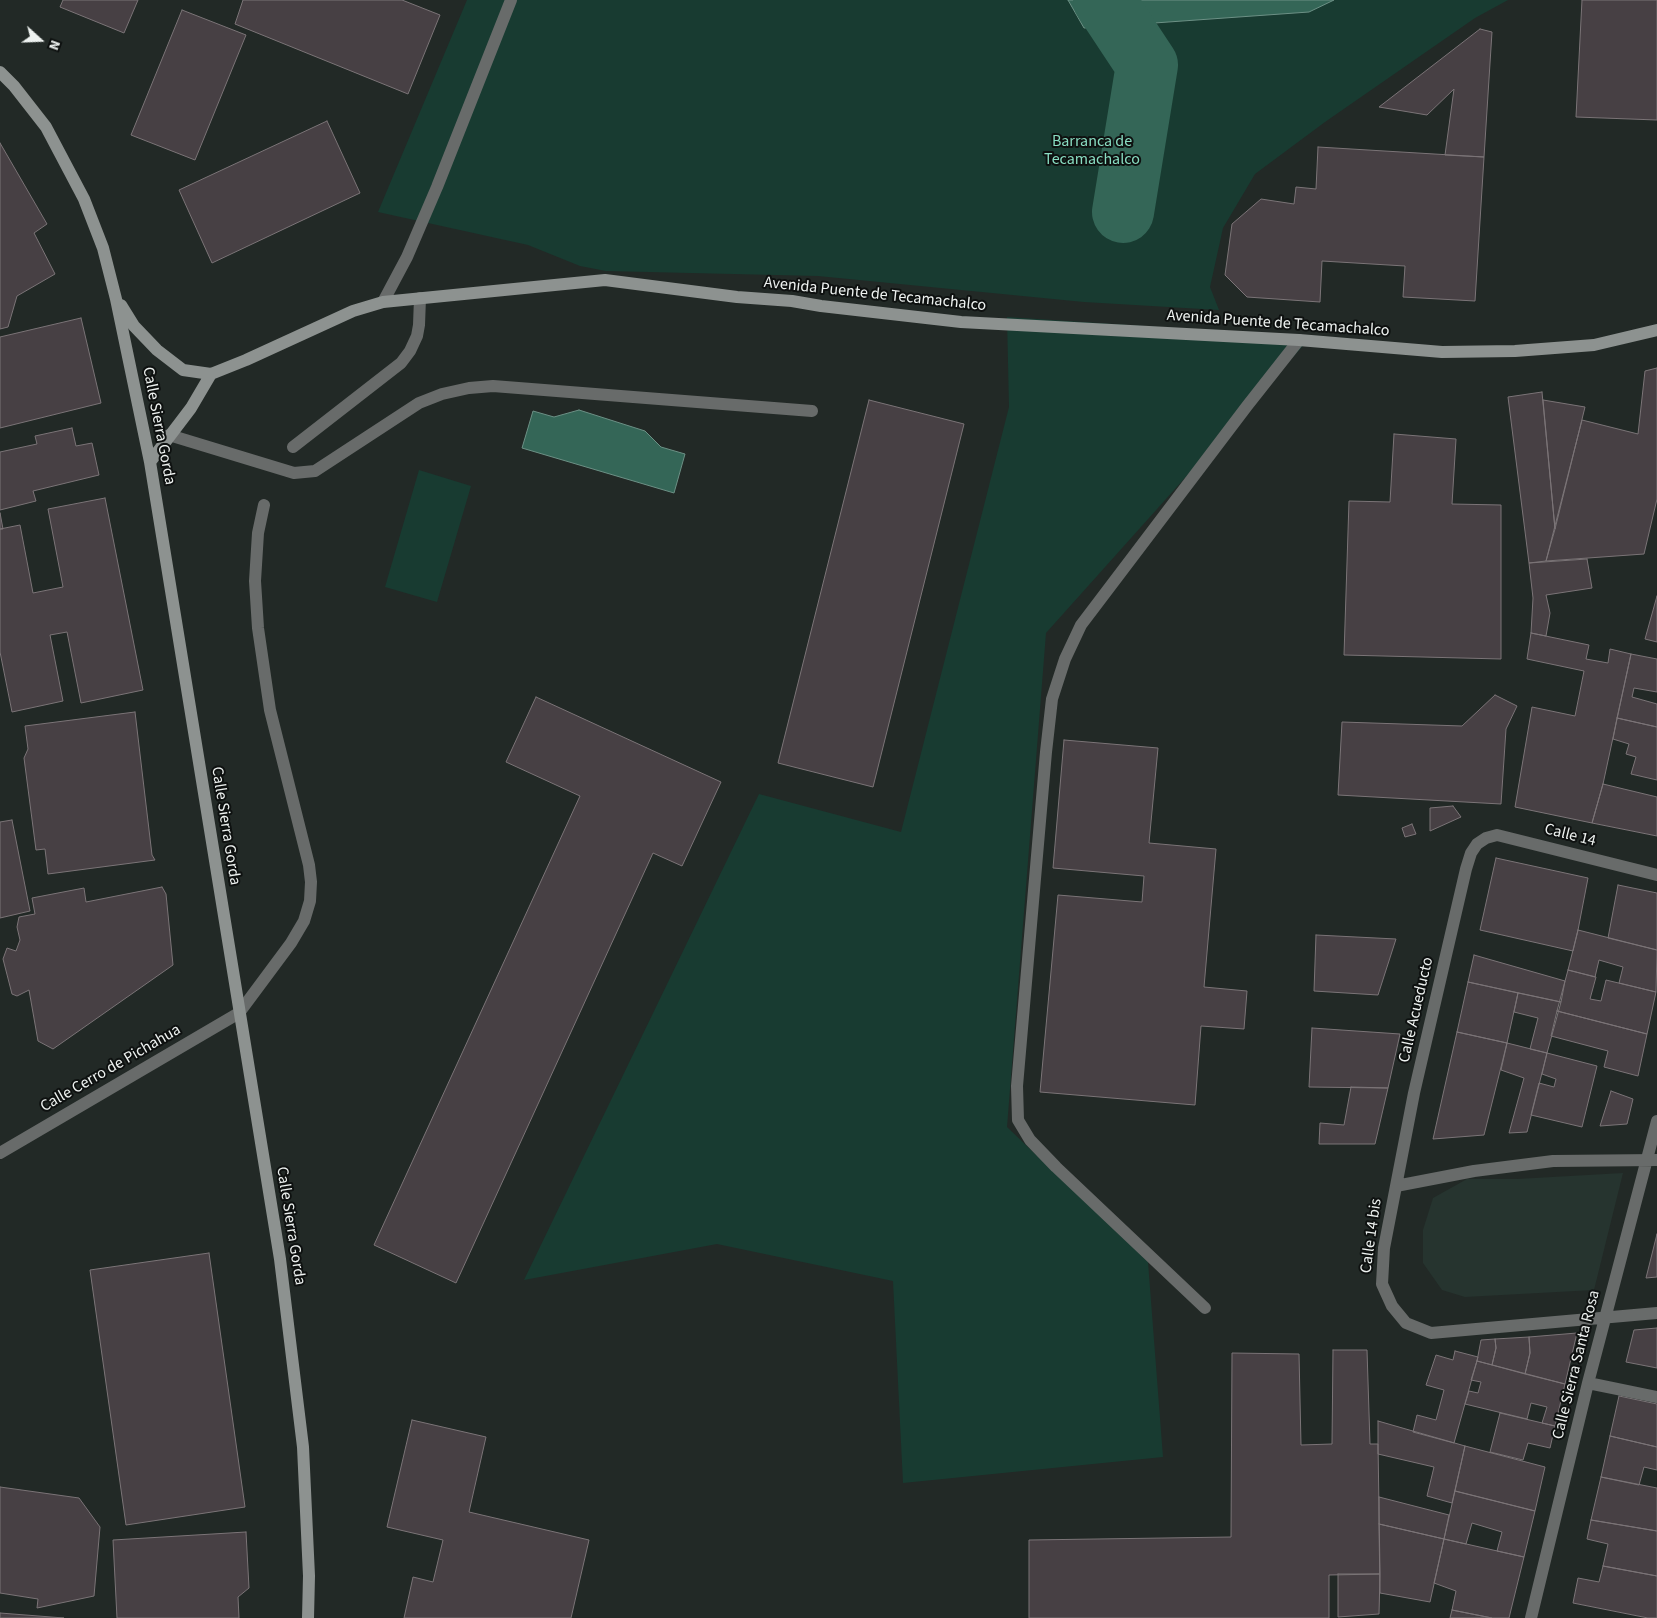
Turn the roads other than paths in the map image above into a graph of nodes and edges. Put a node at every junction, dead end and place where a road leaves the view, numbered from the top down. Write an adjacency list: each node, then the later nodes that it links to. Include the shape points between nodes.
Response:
1 (511, 0): 5 (street, via 437,187 407,257)
2 (0, 72): 4 (main road, Calle Sierra Gorda, via 46,126 84,199 103,248)
3 (420, 298): 5 (main road, Avenida Puente de Tecamachalco); 7 (main road, Avenida Puente de Tecamachalco, via 605,280 961,322); 11 (street, via 417,336 401,362)
4 (116, 299): 8 (main road, via 134,326 157,350 183,370); 12 (main road, Calle Sierra Gorda)
5 (383, 302): 8 (main road, Avenida Puente de Tecamachalco, via 353,311)
6 (1657, 330): 7 (main road, Avenida Puente de Tecamachalco, via 1594,346 1515,351 1442,352)
7 (1299, 340): 21 (street, via 1081,624 1052,699 1046,752 1017,1086 1018,1120 1030,1140)
8 (211, 374): 10 (main road, via 191,408)
9 (812, 411): 10 (street, via 493,386 468,388 419,403 315,471 294,473)
10 (169, 435): 12 (main road)
11 (293, 447)
12 (150, 462): 16 (main road, Calle Sierra Gorda)
13 (264, 505): 16 (street, via 254,581 258,628 270,710 311,882 304,921)
14 (1477, 844): 15 (street, Calle 14, via 1497,835); 20 (street, Calle Acueducto, via 1466,869)
15 (1657, 875)
16 (239, 1013): 18 (street, Calle Cerro de Pichahua); 26 (main road, Calle Sierra Gorda, via 280,1258 303,1447)
17 (1657, 1121): 19 (street, Calle Sierra Santa Rosa)
18 (0, 1152)
19 (1652, 1161): 20 (street, Calle 14 bis, via 1553,1161 1474,1171); 23 (street, Calle Sierra Santa Rosa)
20 (1396, 1186): 23 (street, Calle 14 bis, via 1384,1248 1382,1284 1392,1306 1406,1323 1431,1332)
21 (1205, 1308)
22 (1657, 1312): 23 (street, Calle 14 bis)
23 (1606, 1316): 24 (street, Calle Sierra Santa Rosa)
24 (1588, 1383): 25 (street); 27 (street, Calle Sierra Santa Rosa)
25 (1657, 1397)
26 (308, 1618)
27 (1531, 1618)

